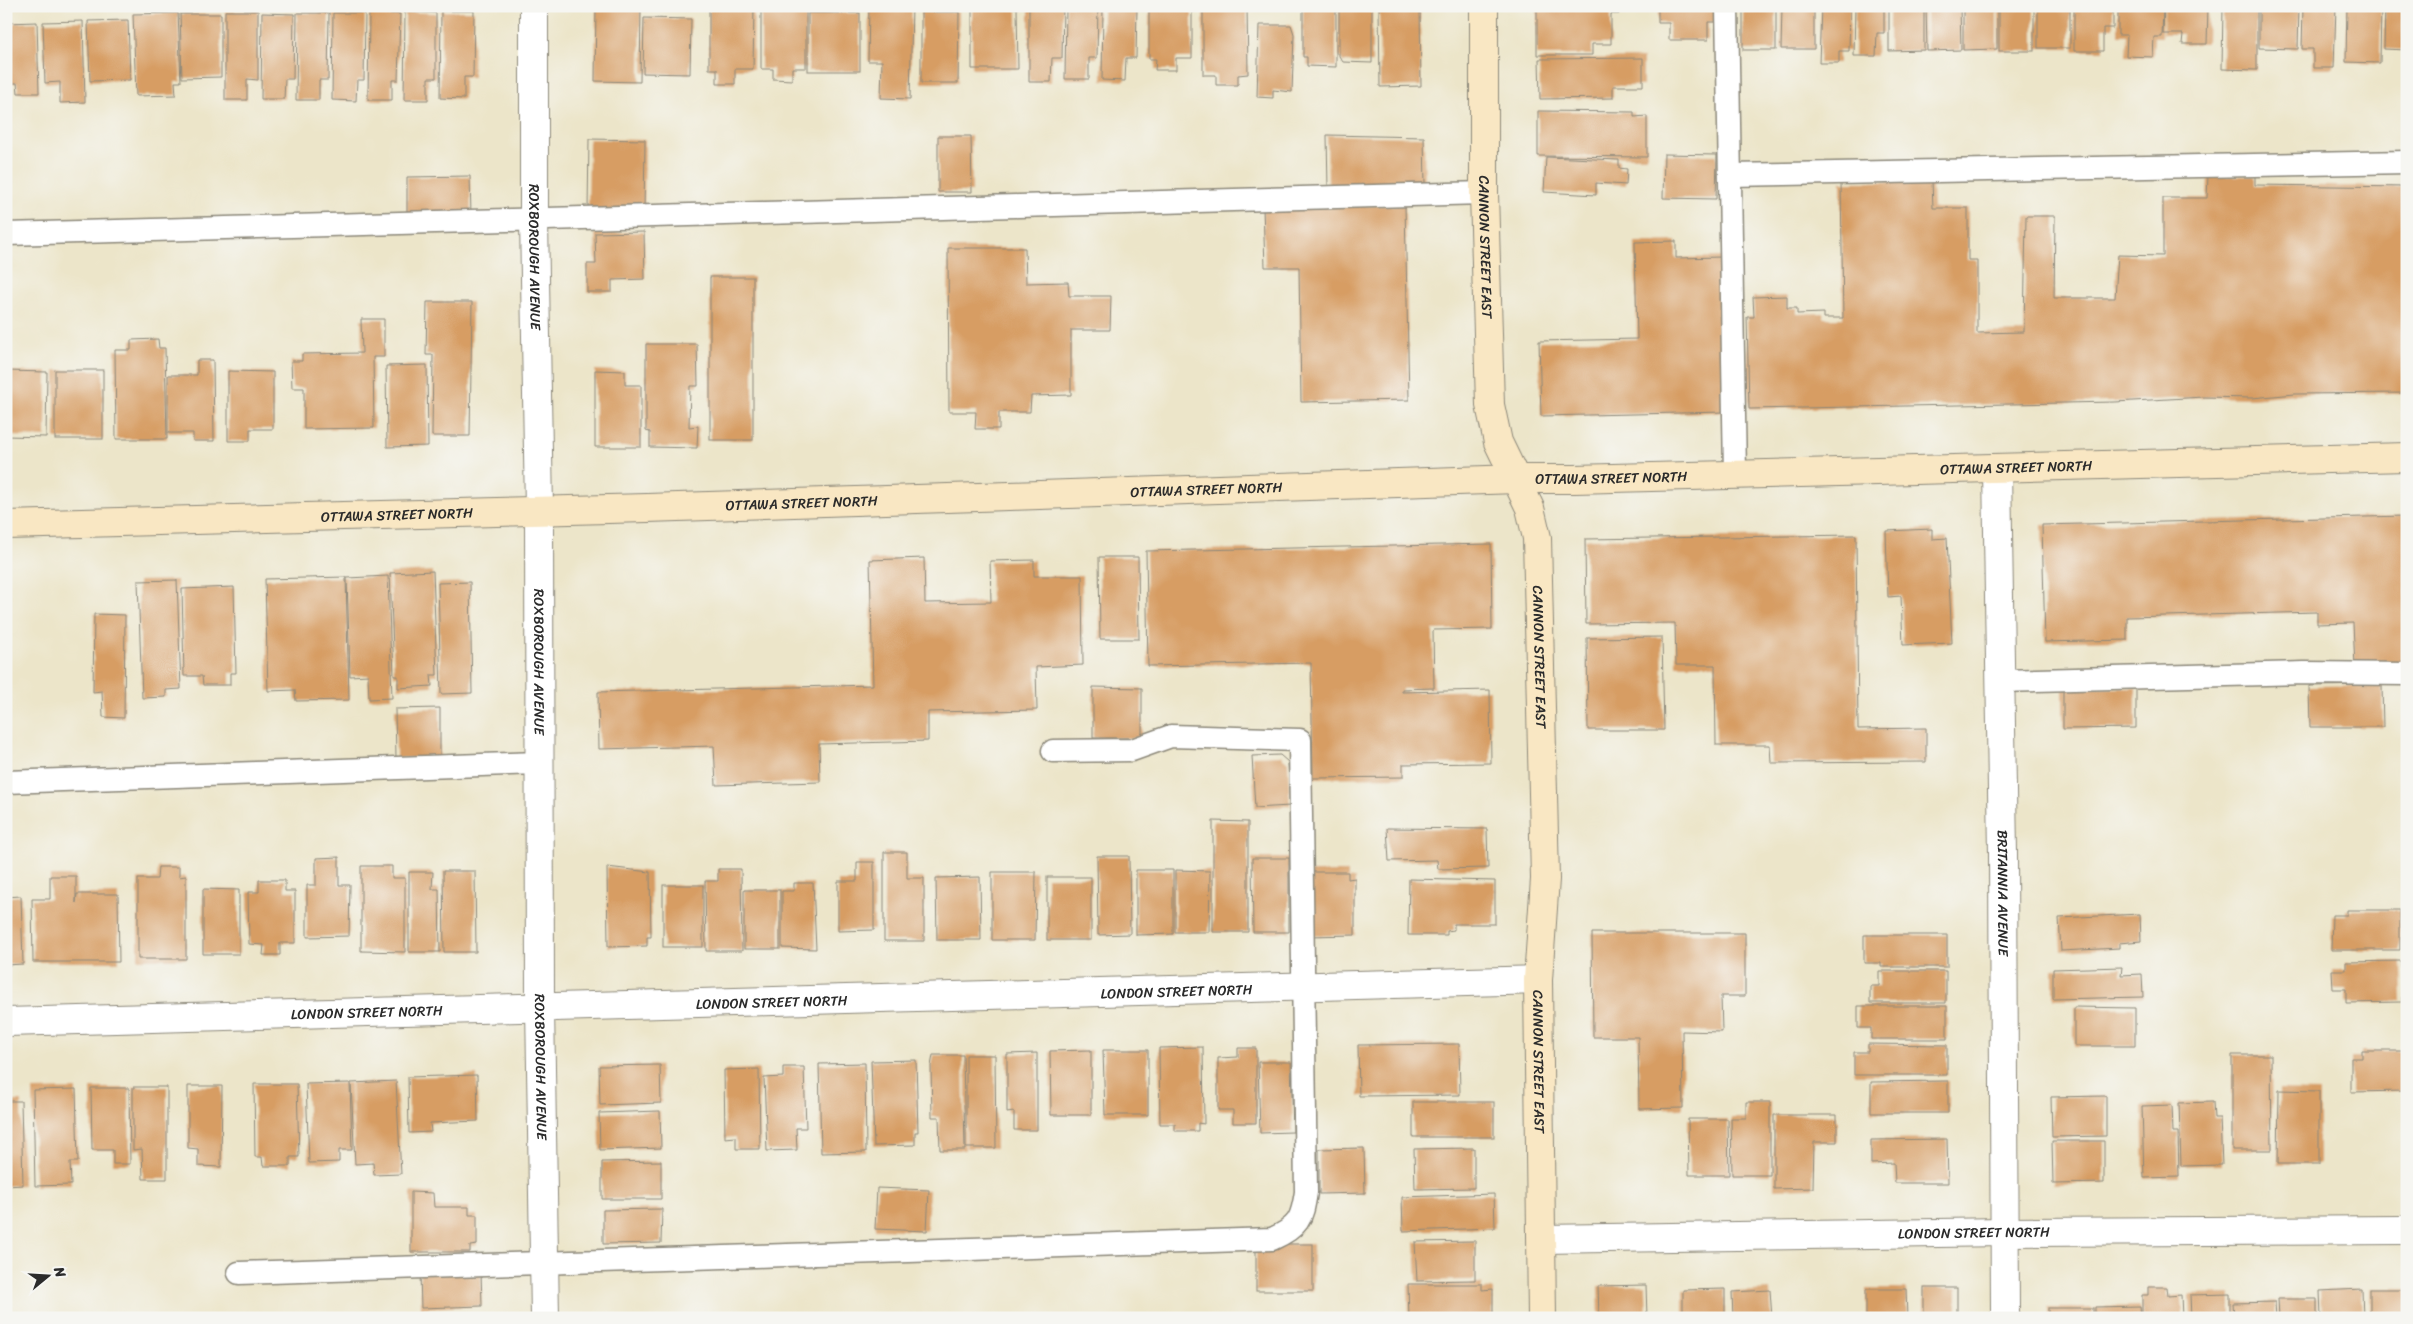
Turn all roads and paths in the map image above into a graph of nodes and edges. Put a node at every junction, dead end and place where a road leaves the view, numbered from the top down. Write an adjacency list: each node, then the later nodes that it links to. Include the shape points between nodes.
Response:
1 (534, 6): 7 (street, ROXBOROUGH AVENUE)
2 (1484, 6): 6 (main road, CANNON STREET EAST)
3 (1728, 6): 5 (lane)
4 (2407, 162): 5 (lane)
5 (1730, 175): 11 (lane)
6 (1484, 192): 7 (lane); 12 (main road, CANNON STREET EAST, via 1490,405 1498,442)
7 (534, 220): 8 (lane); 13 (street, ROXBOROUGH AVENUE)
8 (6, 234)
9 (2407, 457): 10 (main road, OTTAWA STREET NORTH)
10 (1997, 468): 11 (main road, OTTAWA STREET NORTH); 16 (street, BRITANNIA AVENUE)
11 (1735, 474): 12 (main road, OTTAWA STREET NORTH)
12 (1517, 479): 13 (main road, OTTAWA STREET NORTH); 20 (main road, CANNON STREET EAST, via 1530,508 1537,538 1545,879)
13 (539, 510): 14 (main road, OTTAWA STREET NORTH); 18 (street, ROXBOROUGH AVENUE)
14 (6, 525)
15 (2407, 674): 16 (lane, via 2304,673)
16 (2000, 681): 25 (street, BRITANNIA AVENUE)
17 (1053, 751): 21 (lane, via 1132,750 1171,736 1300,740)
18 (539, 763): 19 (lane); 22 (street, ROXBOROUGH AVENUE)
19 (6, 782)
20 (1538, 980): 21 (street, LONDON STREET NORTH); 26 (main road, CANNON STREET EAST)
21 (1305, 988): 22 (street, LONDON STREET NORTH); 27 (lane, via 1306,1192 1303,1216 1290,1231 1272,1239)
22 (540, 1006): 23 (street, LONDON STREET NORTH); 27 (street, ROXBOROUGH AVENUE)
23 (6, 1022)
24 (2407, 1230): 25 (street, LONDON STREET NORTH)
25 (2004, 1232): 26 (street, LONDON STREET NORTH); 31 (street, BRITANNIA AVENUE)
26 (1542, 1239): 30 (main road, CANNON STREET EAST)
27 (543, 1264): 28 (lane); 29 (street, ROXBOROUGH AVENUE)
28 (239, 1273)
29 (545, 1318)
30 (1542, 1318)
31 (2005, 1318)

